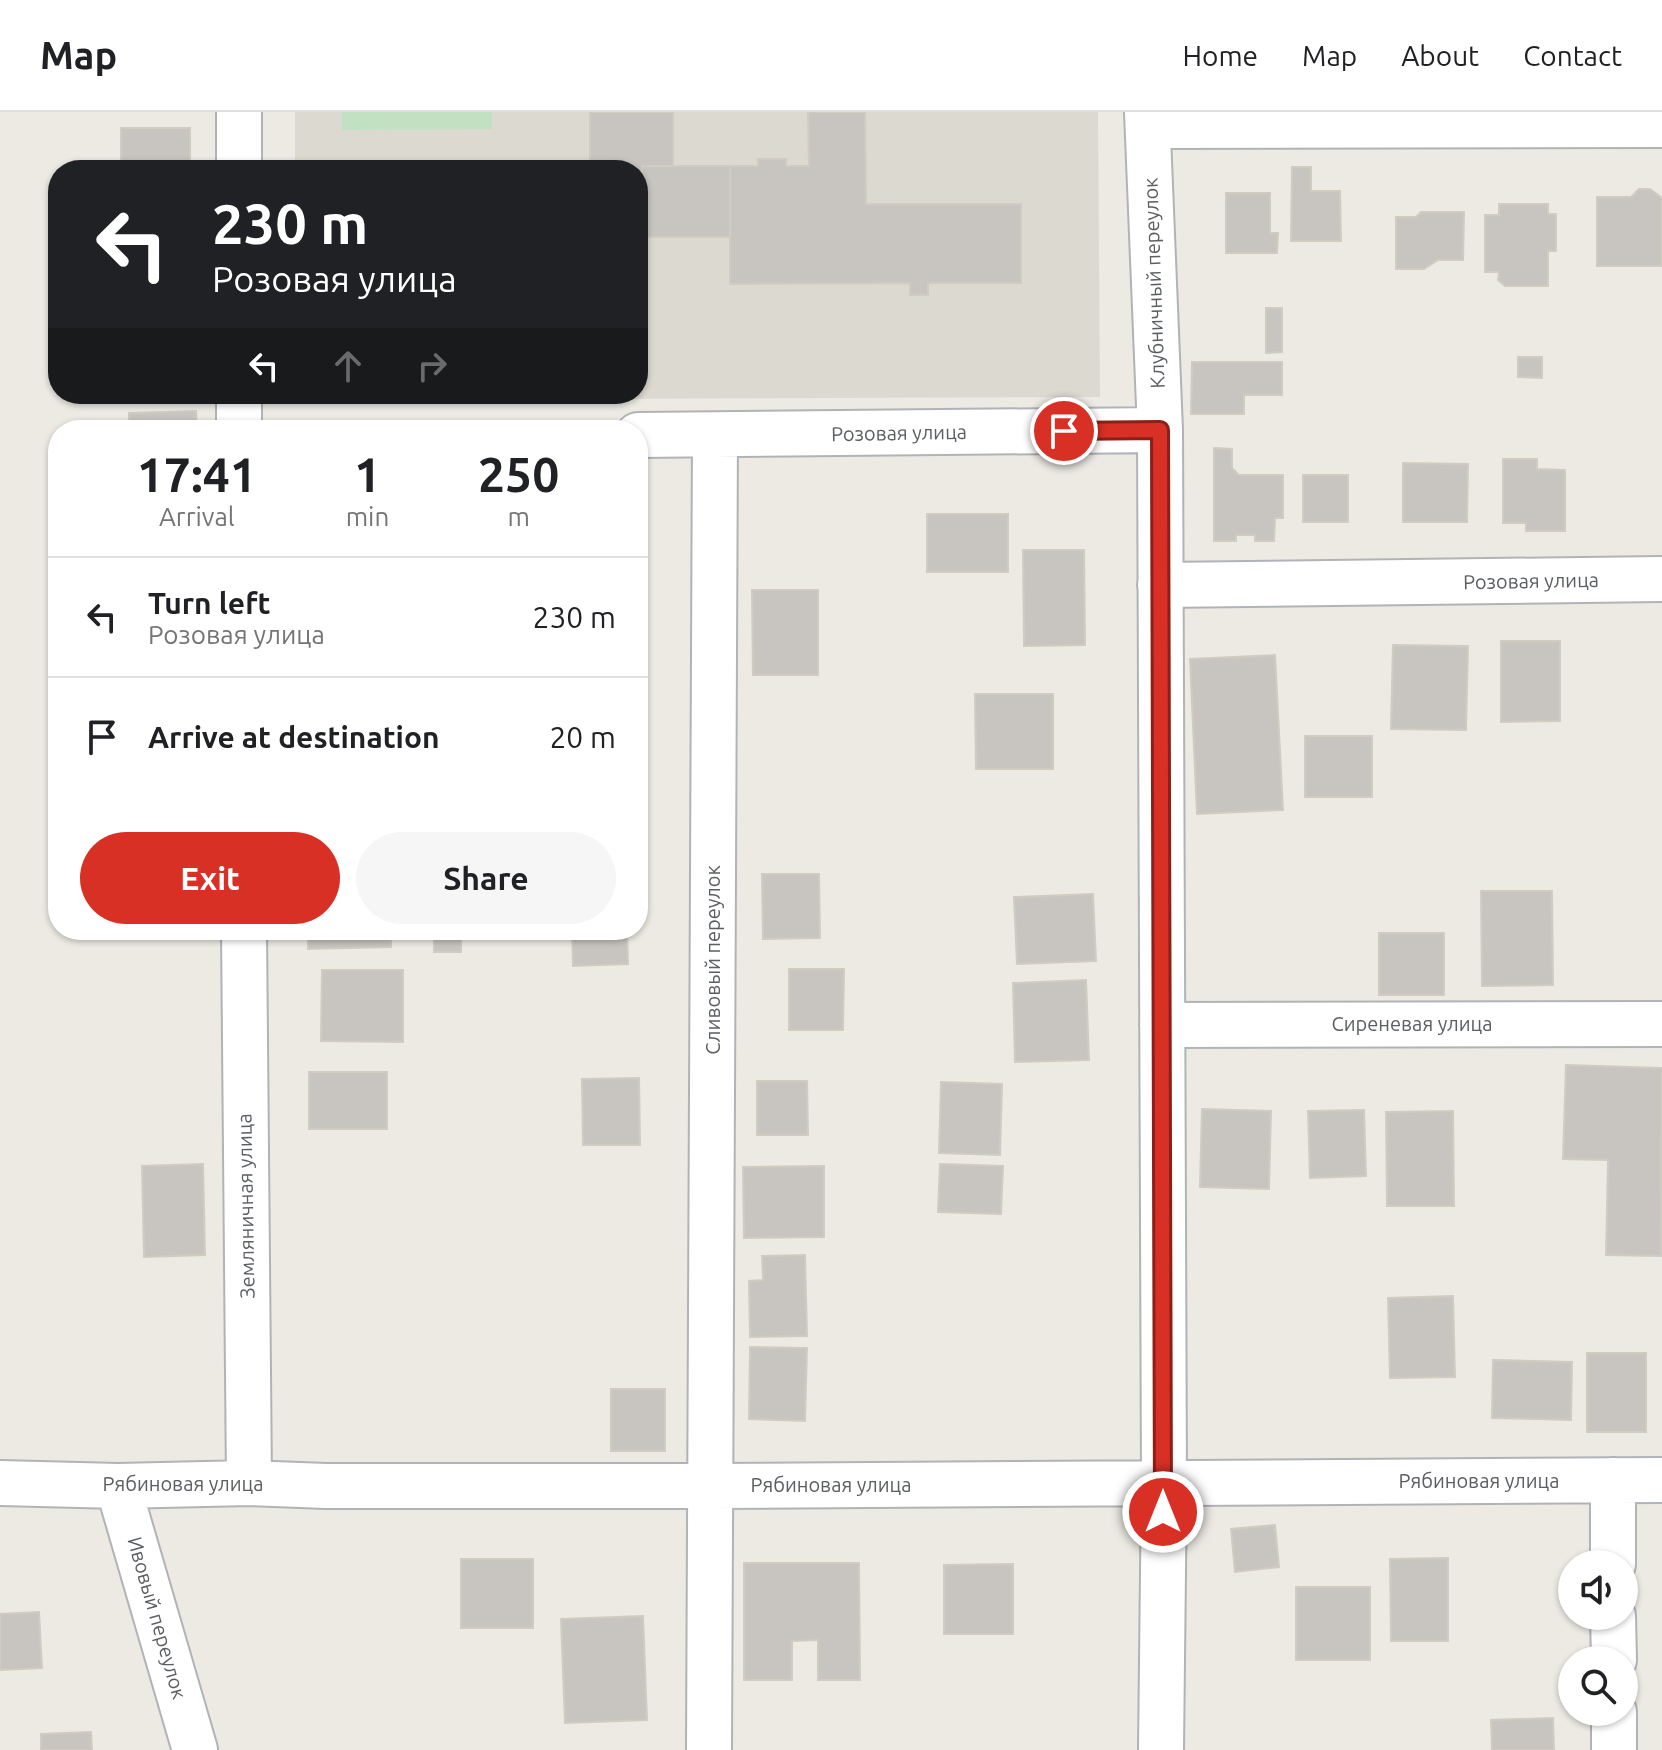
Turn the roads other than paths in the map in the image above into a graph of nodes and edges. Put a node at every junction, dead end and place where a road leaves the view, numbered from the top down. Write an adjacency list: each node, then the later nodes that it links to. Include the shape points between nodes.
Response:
1 (239, 112): 4 (street)
2 (1147, 119): 3 (street); 5 (street, Клубничный переулок)
3 (1662, 125)
4 (239, 160)
5 (1160, 430): 7 (street, Розовая улица); 9 (street, Клубничный переулок)
6 (648, 435): 7 (street, Розовая улица)
7 (715, 435): 19 (street, Сливовый переулок)
8 (1662, 579): 9 (street, Розовая улица)
9 (1160, 585): 12 (street, Клубничный переулок)
10 (244, 940): 16 (street, Земляничная улица)
11 (1662, 1024): 12 (street, Сиреневая улица)
12 (1162, 1025): 17 (street, Клубничный переулок)
13 (1613, 1480): 14 (street, Рябиновая улица); 17 (street, Рябиновая улица); 20 (street)
14 (1662, 1480)
15 (0, 1483): 18 (street, Рябиновая улица)
16 (249, 1483): 18 (street, Рябиновая улица); 19 (street, Рябиновая улица)
17 (1164, 1483): 19 (street, Рябиновая улица); 24 (street, Клубничный переулок)
18 (118, 1486): 22 (street, Ивовый переулок)
19 (711, 1486): 23 (street)
20 (1613, 1550)
21 (1614, 1726): 25 (street)
22 (195, 1750)
23 (709, 1750)
24 (1161, 1750)
25 (1614, 1750)

